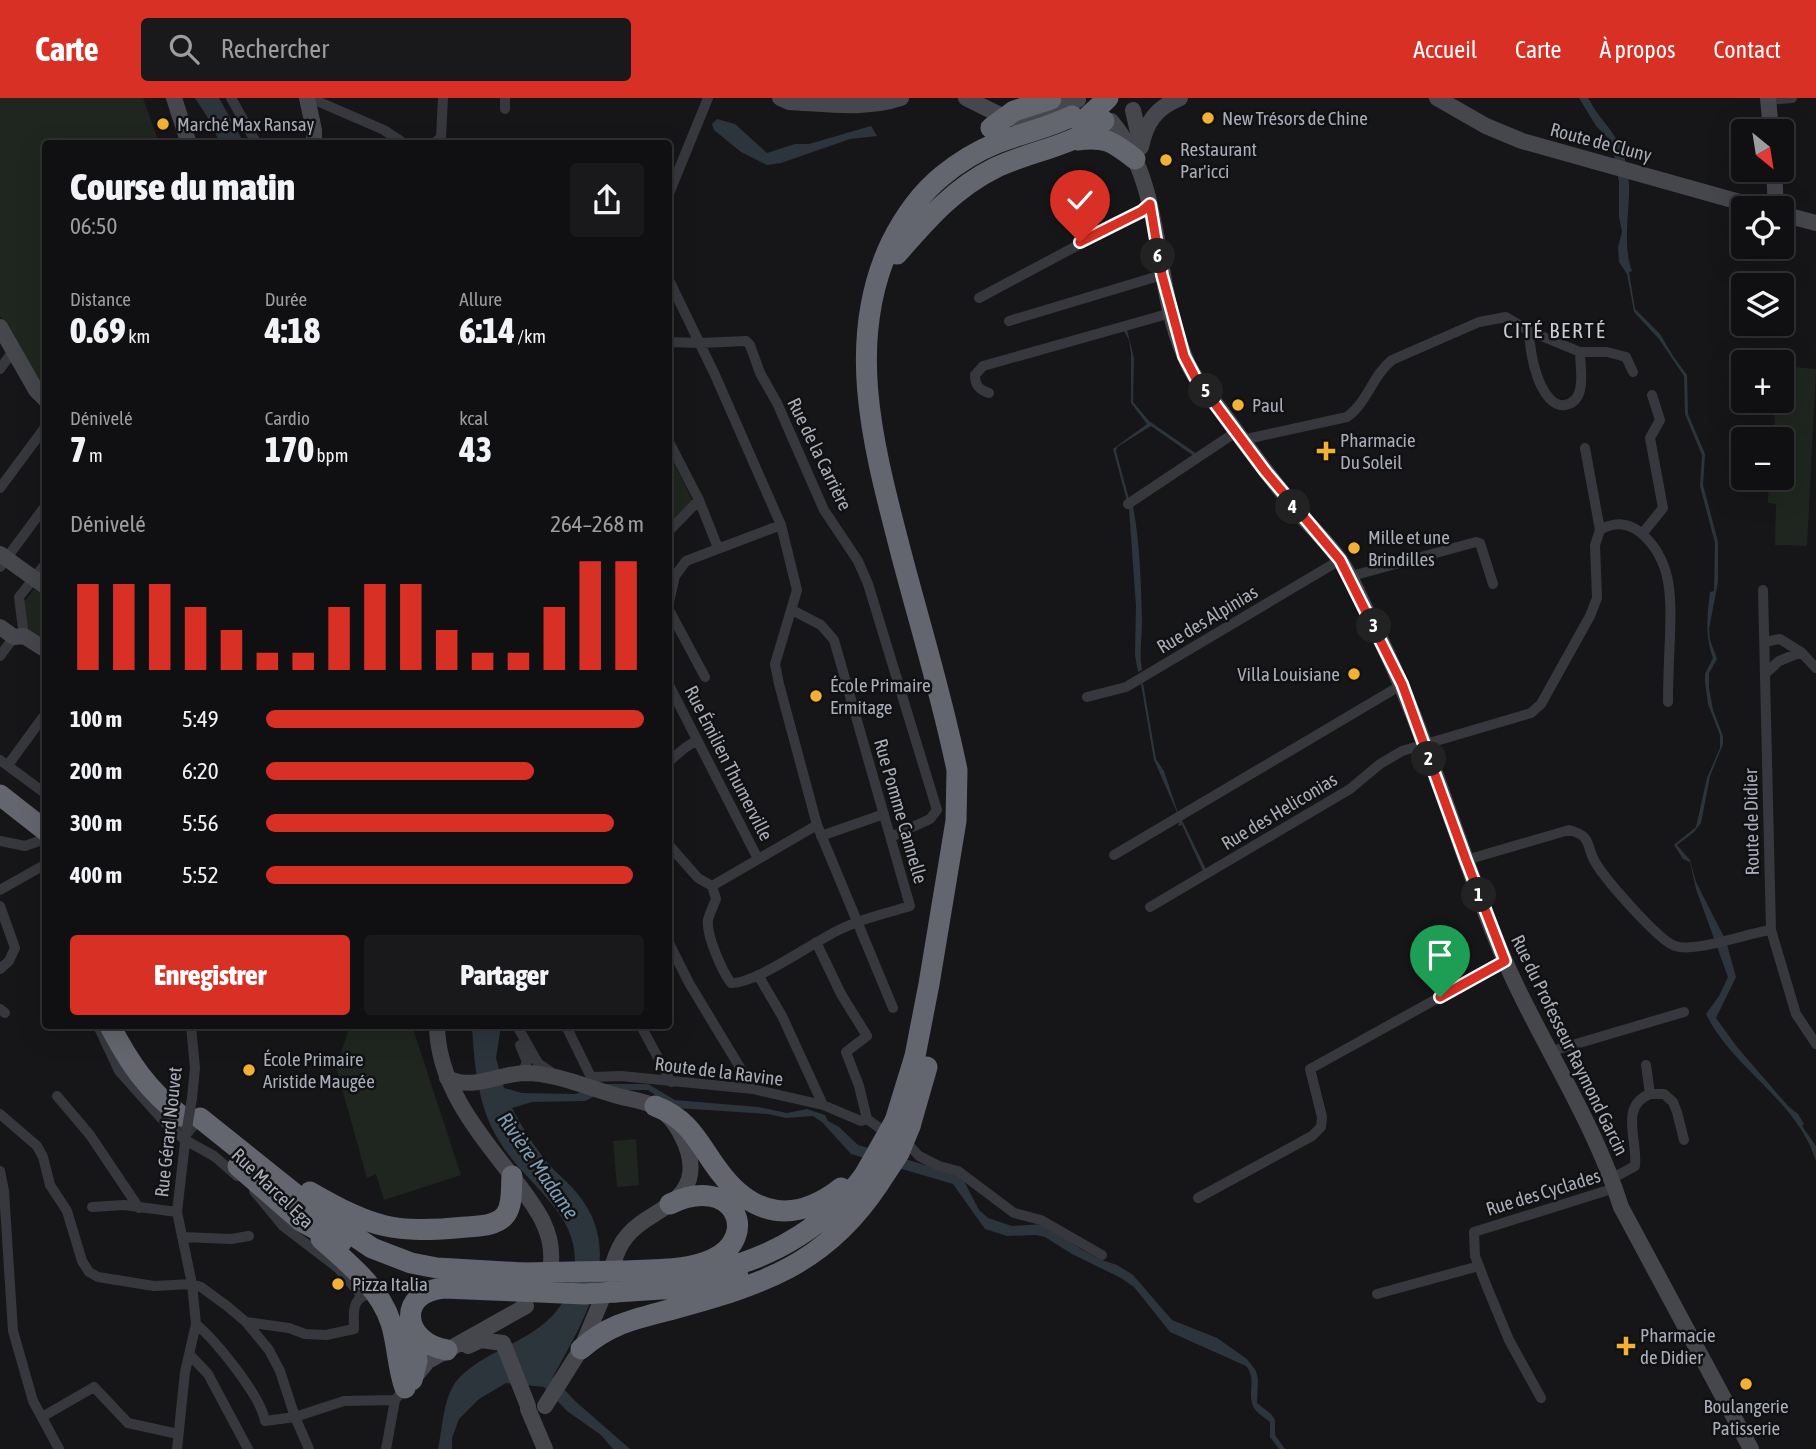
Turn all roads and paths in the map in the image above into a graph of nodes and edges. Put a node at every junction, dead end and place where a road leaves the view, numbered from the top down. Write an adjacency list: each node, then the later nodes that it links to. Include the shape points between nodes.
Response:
1 (174, 98): 19 (main road)
2 (231, 98): 20 (street)
3 (308, 98): 21 (main road); 22 (street)
4 (443, 98): 23 (street)
5 (708, 98): 25 (street)
6 (780, 98): 7 (main road, via 862,106)
7 (901, 98)
8 (966, 98): 18 (main road)
9 (1052, 98): 18 (highway, bridge, via 1014,111)
10 (1108, 98): 16 (highway, bridge)
11 (1180, 98): 15 (main road); 24 (main road, via 1151,118)
12 (1437, 98): 26 (main road, Route de Cluny, via 1522,141)
13 (1792, 98): 14 (street)
14 (1769, 99): 17 (main road)
15 (1136, 105): 16 (main road, via 1119,120); 24 (main road, Rue du Professeur Raymond Garcin)
16 (1086, 114): 18 (main road); 24 (main road, Rue du Professeur Raymond Garcin, via 1130,146); 24 (highway, via 1095,137); 30 (highway, via 984,149 941,177 898,228)
17 (1770, 119)
18 (1002, 121): 30 (highway, via 964,148 913,195 898,216)
19 (189, 140)
20 (255, 140)
21 (314, 140)
22 (399, 140)
23 (437, 140)
24 (1138, 158): 27 (main road, Rue du Professeur Raymond Garcin)
25 (672, 186)
26 (1731, 200)
27 (1150, 204): 31 (main road, Rue du Professeur Raymond Garcin); 33 (street)
28 (1794, 217): 29 (main road)
29 (1816, 223)
30 (889, 259): 141 (highway, via 870,307 867,393 879,468 957,770 956,821 923,1017); 141 (highway, via 876,364 880,414 968,776 962,849 927,1066)
31 (1153, 277): 34 (main road, Rue du Professeur Raymond Garcin); 35 (street)
32 (672, 286): 39 (street)
33 (979, 298)
34 (1171, 313): 44 (street, via 984,366 975,381); 48 (main road, Rue du Professeur Raymond Garcin, via 1195,377)
35 (1009, 321)
36 (0, 327): 40 (main road)
37 (1529, 331): 41 (street); 41 (street, via 1539,379 1556,404 1570,403 1580,392); 48 (street, via 1506,317 1479,322 1392,360 1382,368 1359,409 1347,417)
38 (672, 342): 39 (street)
39 (700, 344): 55 (street); 94 (street, Rue de la Carrière, via 746,341 750,345 824,510 868,584 937,810 930,819)
40 (13, 351): 42 (street); 46 (main road)
41 (1580, 352): 43 (street, via 1626,357)
42 (0, 369)
43 (1633, 372)
44 (989, 393)
45 (1652, 395): 58 (street, via 1660,420 1650,438 1663,508)
46 (42, 396)
47 (42, 431): 51 (street)
48 (1239, 436): 53 (street); 61 (main road, Rue du Professeur Raymond Garcin)
49 (672, 448): 52 (street)
50 (1585, 448): 57 (street, Rue des Heliconias)
51 (0, 488)
52 (699, 500): 56 (street); 59 (street)
53 (1128, 504)
54 (42, 510): 60 (street)
55 (781, 525): 59 (street); 67 (street, via 797,590)
56 (672, 528)
57 (1600, 530): 58 (street, via 1625,524); 84 (street, Rue des Heliconias, via 1595,545 1597,598 1541,704 1531,713)
58 (1642, 534): 81 (street, via 1663,559 1671,590)
59 (718, 548): 65 (street, via 686,561)
60 (2, 560): 63 (main road)
61 (1340, 560): 62 (main road, Rue du Professeur Raymond Garcin); 80 (street, Rue des Alpinias, via 1136,682)
62 (1348, 577): 64 (street, via 1476,542); 78 (main road, Rue du Professeur Raymond Garcin)
63 (40, 582): 70 (street, via 19,597)
64 (1493, 584)
65 (672, 589)
66 (1763, 590): 71 (street, Route de Didier)
67 (792, 610): 91 (street, Rue Pomme Cannelle, via 821,625 834,640); 93 (street, via 775,664)
68 (672, 615): 77 (street)
69 (0, 628): 70 (main road)
70 (19, 637): 72 (main road); 74 (street)
71 (1765, 642): 73 (street, via 1780,639); 76 (street, Route de Didier)
72 (42, 648)
73 (1801, 652): 75 (street); 76 (street)
74 (0, 656)
75 (1816, 668)
76 (1766, 673): 107 (street, Route de Didier)
77 (705, 677)
78 (1402, 684): 84 (main road, Rue du Professeur Raymond Garcin); 98 (street)
79 (672, 691): 83 (street, Rue Émilien Thumerville)
80 (1087, 697)
81 (1668, 702)
82 (42, 718): 86 (street)
83 (696, 741): 85 (street); 99 (street, Rue Émilien Thumerville)
84 (1424, 744): 100 (main road, Rue du Professeur Raymond Garcin); 105 (street, Rue des Heliconias, via 1380,764 1350,789)
85 (672, 758)
86 (3, 768): 87 (street); 90 (highway)
87 (42, 792)
88 (0, 795): 95 (highway)
89 (0, 807): 92 (street)
90 (42, 810)
91 (884, 814): 93 (street); 94 (street, Rue Pomme Cannelle)
92 (24, 825)
93 (819, 830): 99 (street); 106 (street)
94 (891, 837): 106 (street, Rue Pomme Cannelle, via 910,906)
95 (42, 840): 96 (street, via 25,846)
96 (0, 841)
97 (672, 849): 102 (street, via 698,878)
98 (1114, 855)
99 (758, 859): 102 (street)
100 (1466, 860): 107 (street, via 1569,830 1580,832 1595,863 1660,937 1675,946 1691,948); 110 (main road, Rue du Professeur Raymond Garcin)
101 (42, 866): 103 (street)
102 (712, 886): 112 (street, via 716,899 707,921 726,976 737,983)
103 (0, 890)
104 (0, 906): 111 (street, via 15,948)
105 (1150, 907)
106 (856, 923): 108 (street); 113 (street)
107 (1771, 930): 124 (street, Route de Didier, via 1797,1014)
108 (816, 942): 112 (street); 140 (street, via 867,1037 846,1052)
109 (672, 949): 132 (street)
110 (1505, 961): 125 (main road, Rue du Professeur Raymond Garcin); 148 (street, via 1310,1069 1321,1127)
111 (0, 969)
112 (758, 975): 135 (street)
113 (893, 1008)
114 (1685, 1012): 125 (street)
115 (99, 1029): 139 (street, Rue Marcel Ega, via 119,1071 168,1126)
116 (112, 1029): 139 (highway, via 143,1081)
117 (125, 1029): 139 (highway, via 143,1063)
118 (191, 1029): 139 (street, Rue Gérard Nouvet, via 195,1068)
119 (437, 1029): 128 (main road)
120 (516, 1029): 127 (street, via 527,1062)
121 (518, 1029): 129 (street, via 538,1063)
122 (567, 1029): 130 (street, Route de la Ravine, via 591,1077)
123 (643, 1029): 130 (street)
124 (1816, 1044)
125 (1549, 1052): 147 (main road, Rue du Professeur Raymond Garcin)
126 (1646, 1065): 133 (street)
127 (522, 1073): 129 (main road); 131 (main road)
128 (446, 1078): 131 (main road); 137 (main road)
129 (565, 1079): 136 (main road)
130 (671, 1082): 132 (street, Route de la Ravine)
131 (476, 1084): 137 (main road, via 464,1093)
132 (753, 1089): 135 (street, Route de la Ravine)
133 (1650, 1094): 142 (street, via 1664,1094 1672,1102); 147 (street, via 1634,1104 1635,1166)
134 (57, 1096): 151 (street, via 90,1135)
135 (823, 1105): 140 (street, Route de la Ravine, via 861,1121)
136 (655, 1106): 146 (highway, via 685,1123 740,1195 771,1211 791,1211 821,1202 844,1186); 149 (main road, via 678,1131 689,1153 686,1187)
137 (466, 1113): 145 (main road)
138 (0, 1114): 160 (street, via 37,1146 89,1272 98,1278 154,1286)
139 (189, 1119): 143 (highway); 152 (street, Rue Gérard Nouvet); 153 (highway); 162 (street, Rue Marcel Ega, via 214,1156 261,1198 283,1226)
140 (867, 1119): 141 (street, Route de la Ravine)
141 (898, 1127): 146 (highway, via 893,1149); 156 (street, Route de la Ravine, via 919,1156 958,1171 1014,1213 1041,1220)
142 (1684, 1140)
143 (252, 1160): 145 (highway, via 357,1218 403,1230 480,1226 500,1220 508,1210); 161 (highway, via 364,1244 411,1263)
144 (0, 1171): 174 (street, via 13,1331)
145 (512, 1176): 157 (main road, via 542,1217)
146 (869, 1178): 159 (highway, via 848,1211 817,1237 757,1270 693,1287); 169 (highway, via 855,1216 805,1259 748,1288 609,1328)
147 (1613, 1184): 158 (street, Rue des Cyclades, via 1474,1232); 183 (main road, Rue du Professeur Raymond Garcin, via 1621,1207)
148 (1198, 1198)
149 (670, 1204): 159 (main road, via 628,1234); 159 (highway, via 692,1195 721,1198 737,1221 735,1238 725,1251 701,1264)
150 (93, 1207): 151 (street)
151 (139, 1208): 152 (street)
152 (177, 1212): 155 (street, Rue Gérard Nouvet)
153 (301, 1221): 161 (highway, via 366,1258 407,1273); 162 (highway, via 356,1270)
154 (249, 1236): 155 (street)
155 (182, 1237): 160 (street, Rue Gérard Nouvet)
156 (1102, 1255)
157 (551, 1262)
158 (1479, 1266): 163 (street); 172 (street, Rue des Cyclades, via 1509,1340)
159 (614, 1280): 161 (highway, bridge); 169 (main road)
160 (192, 1284): 164 (street); 165 (street, Rue Gérard Nouvet)
161 (524, 1290): 166 (highway, via 432,1290 413,1306); 167 (main road); 168 (main road)
162 (369, 1294): 164 (street, via 354,1305 354,1329 305,1334); 171 (highway, via 391,1322)
163 (1377, 1294)
164 (246, 1322): 175 (street, via 280,1371)
165 (196, 1324): 170 (street, Rue Gérard Nouvet); 175 (street, via 239,1373 265,1421)
166 (412, 1328): 168 (highway, via 427,1344); 171 (highway, via 417,1361)
167 (503, 1345): 171 (main road, via 491,1340 475,1342); 173 (main road, via 519,1385)
168 (447, 1349): 171 (main road, via 425,1364)
169 (581, 1349): 173 (main road)
170 (190, 1355): 176 (street, Rue Gérard Nouvet); 180 (street, via 208,1374)
171 (404, 1389): 175 (street); 182 (street)
172 (1541, 1398)
173 (539, 1406): 177 (main road)
174 (41, 1416): 176 (street, via 93,1387 128,1423); 178 (street)
175 (295, 1417): 181 (street)
176 (178, 1434): 179 (street, Rue Gérard Nouvet)
177 (544, 1447)
178 (58, 1449)
179 (177, 1449)
180 (248, 1449)
181 (309, 1449)
182 (386, 1449)
183 (1751, 1449)

